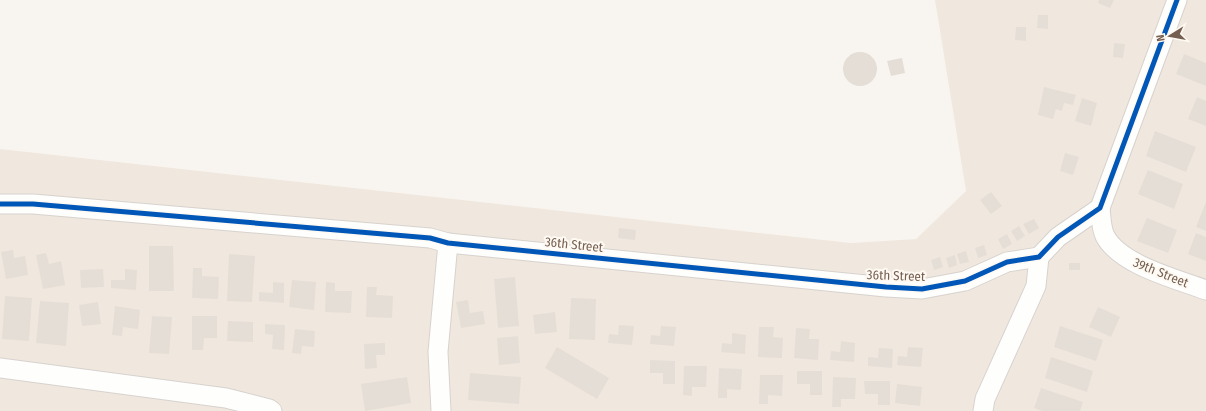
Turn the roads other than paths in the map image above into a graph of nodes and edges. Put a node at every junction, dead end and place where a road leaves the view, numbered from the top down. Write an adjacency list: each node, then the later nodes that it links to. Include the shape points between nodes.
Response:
1 (1177, 0): 3 (street)
2 (0, 204): 4 (street, 36th Street, via 41,205 430,238)
3 (1100, 208): 5 (street, via 1058,237); 6 (street, 39th Street, via 1104,235 1115,248 1136,264)
4 (448, 243): 5 (street, 36th Street, via 922,289 965,281 1007,262); 9 (street, via 438,352)
5 (1039, 257): 10 (street, via 1036,286)
6 (1206, 290)
7 (0, 368): 8 (street, via 226,398 270,408)
8 (272, 411)
9 (441, 411)
10 (983, 411)

